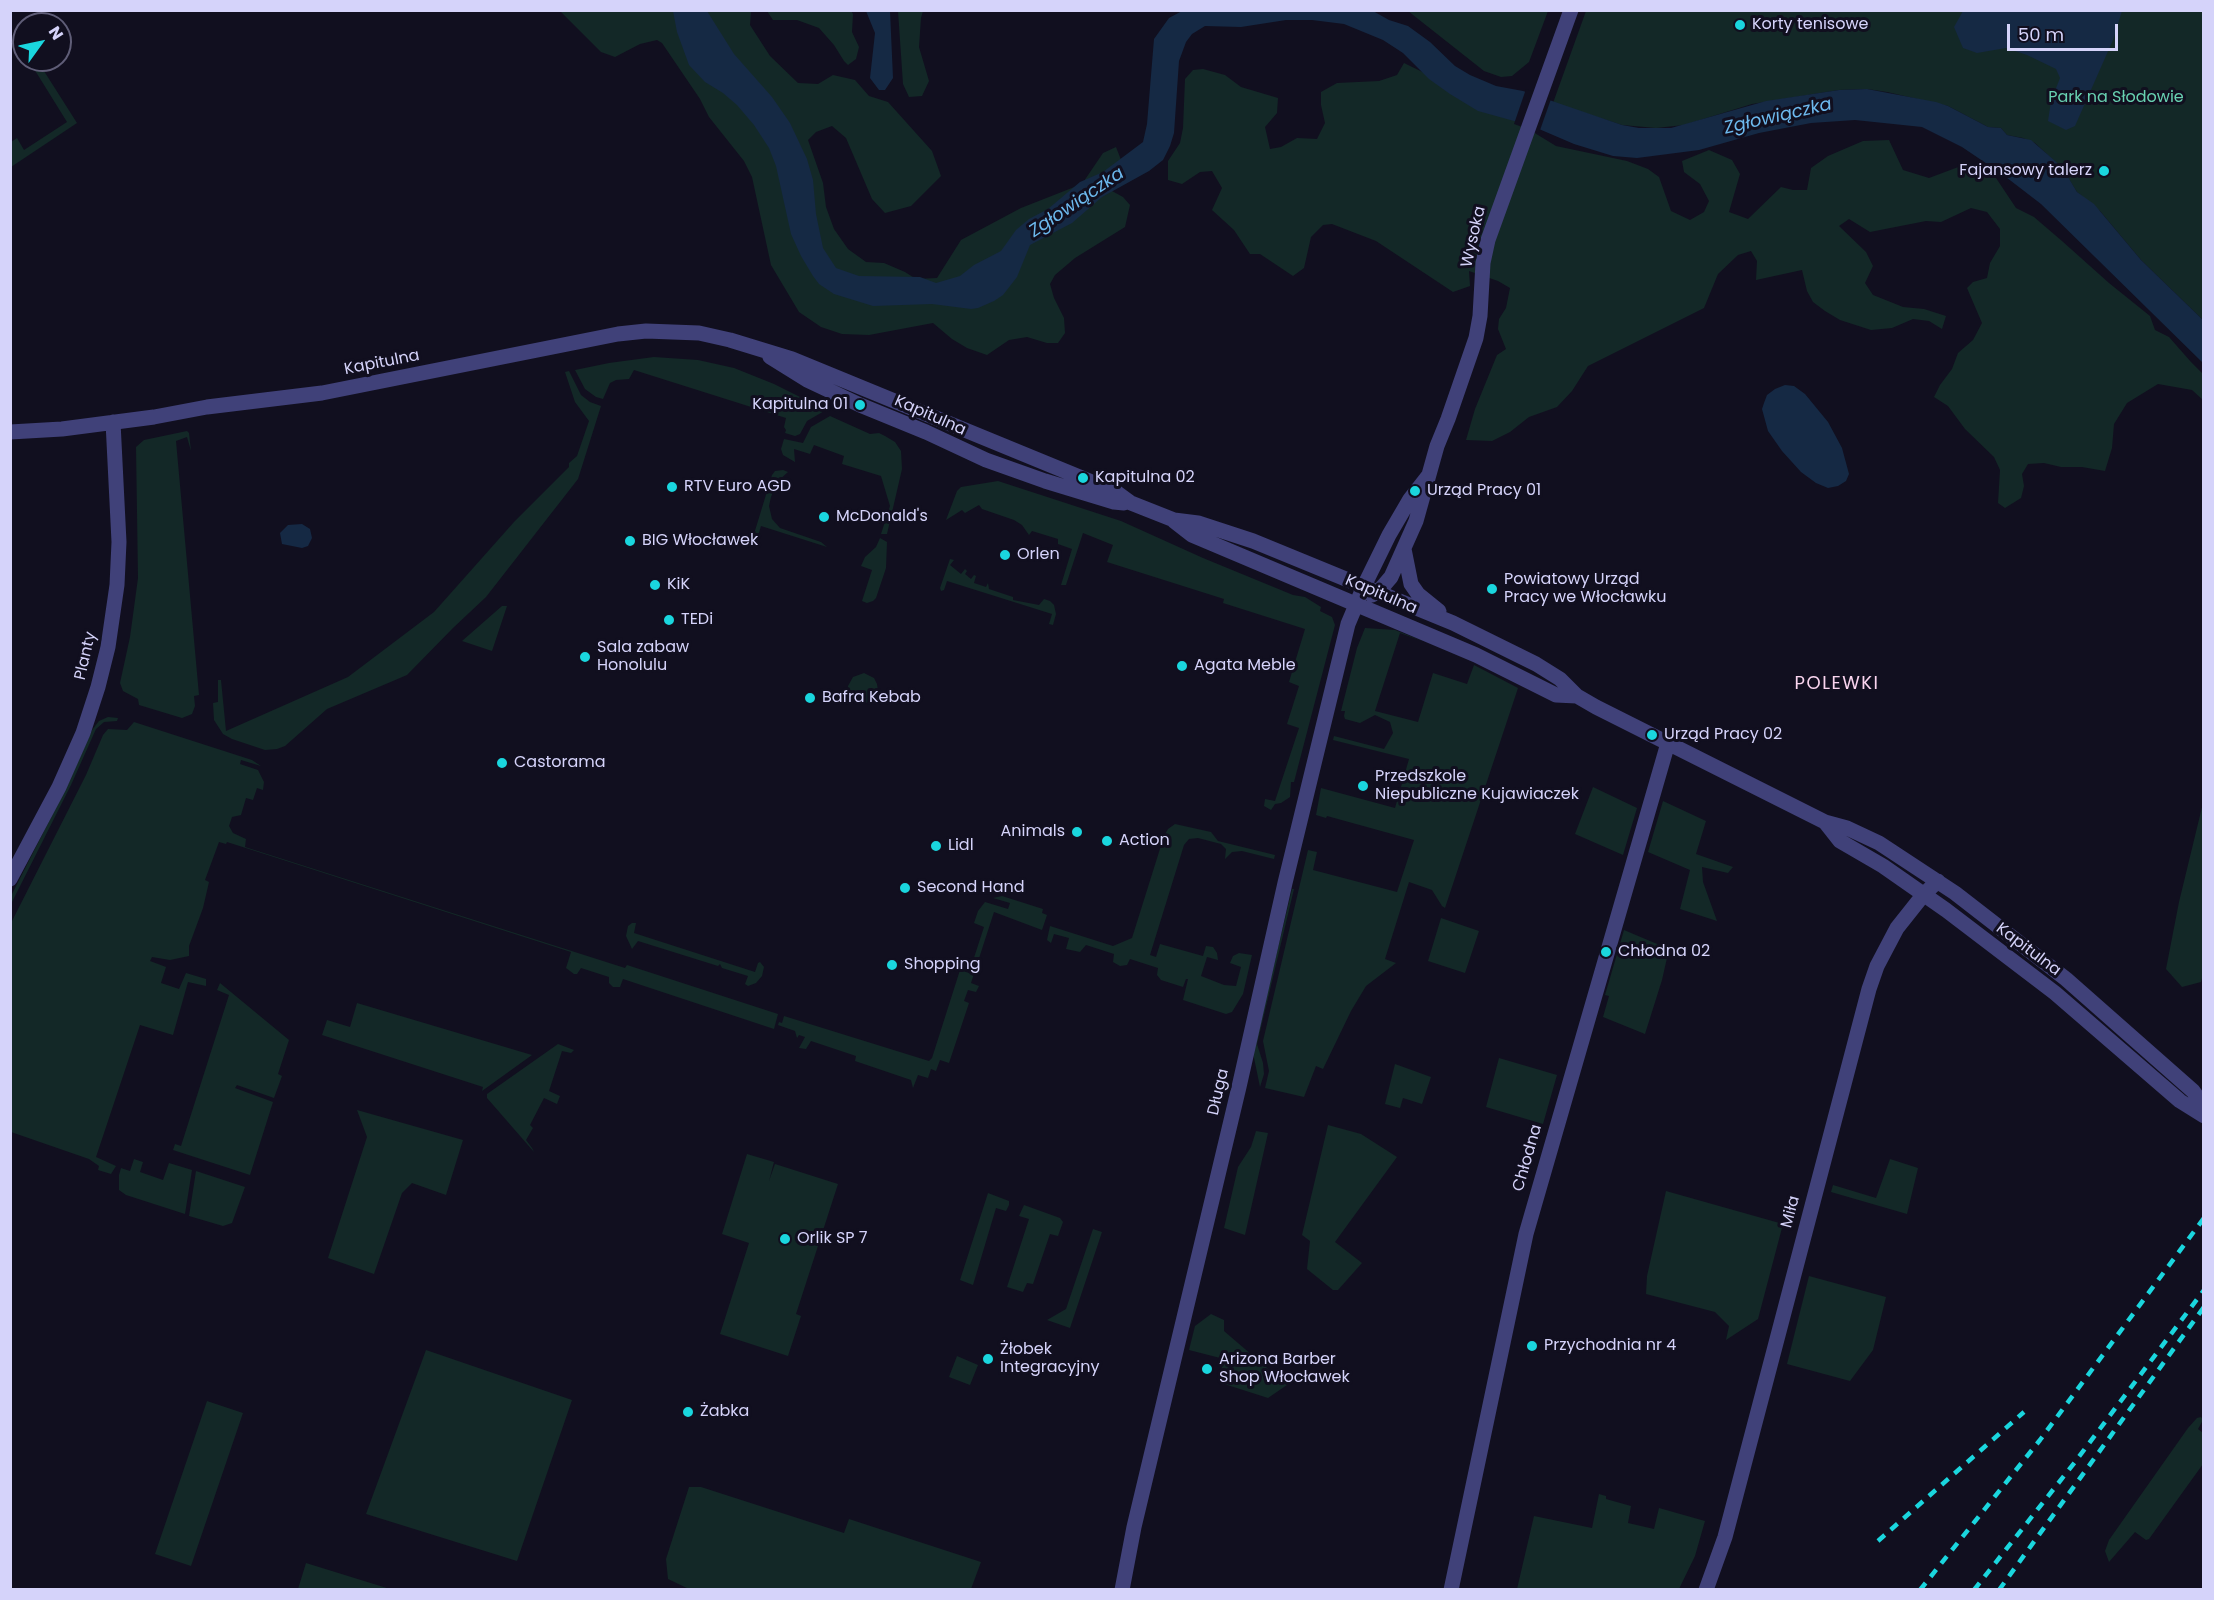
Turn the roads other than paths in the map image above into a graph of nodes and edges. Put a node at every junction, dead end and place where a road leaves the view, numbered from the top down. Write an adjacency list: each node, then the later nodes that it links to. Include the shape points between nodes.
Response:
1 (1571, 10): 4 (street, Wysoka, via 1488,240 1476,338)
2 (113, 422): 3 (street, Kapitulna); 5 (street, Kapitulna, via 330,392 646,331 699,333 758,349 807,380 975,456 1114,502 1131,503); 14 (street, Planty, via 119,542 108,647 82,733 59,787)
3 (10, 432)
4 (1428, 476): 6 (street, Wysoka); 7 (street, Wysoka, via 1410,499)
5 (1174, 520): 7 (street, Kapitulna, via 1198,523 1253,541); 9 (street, Kapitulna, via 1192,535)
6 (1404, 549): 8 (street, Wysoka, via 1391,577); 10 (street, Kapitulna, via 1412,585)
7 (1364, 586): 8 (street, Kapitulna); 9 (street, Wysoka)
8 (1379, 591): 9 (street, Wysoka); 10 (street, Kapitulna)
9 (1357, 604): 11 (street, Kapitulna, via 1476,654 1556,695); 19 (street, Długa, via 1348,624 1299,826)
10 (1453, 623): 11 (street, Kapitulna, via 1536,664)
11 (1577, 696): 12 (street, Kapitulna)
12 (1668, 743): 13 (street, Kapitulna); 20 (street, Chłodna, via 1526,1234)
13 (1825, 822): 15 (street, Kapitulna, via 1879,843); 16 (street, Kapitulna, via 1840,841)
14 (10, 879)
15 (1938, 881): 16 (street, Miła); 17 (street, Kapitulna, via 2110,1016 2193,1091)
16 (1924, 894): 18 (street, Kapitulna, via 2055,993 2180,1101); 21 (street, Miła, via 1887,946 1869,989 1725,1536)
17 (2204, 1106)
18 (2204, 1116)
19 (1122, 1590)
20 (1451, 1590)
21 (1706, 1590)

